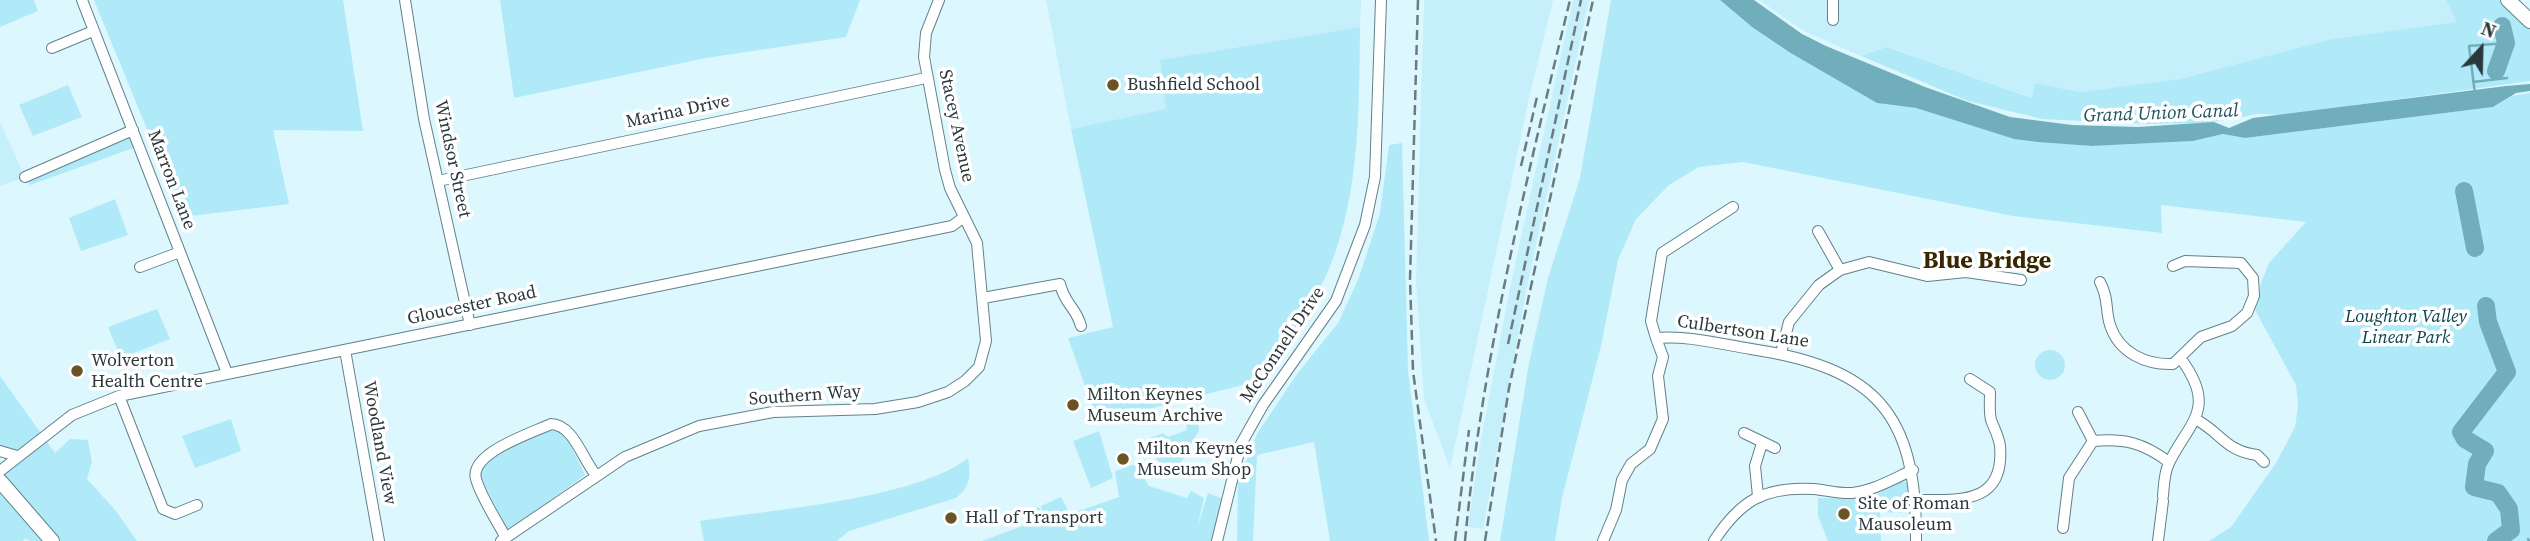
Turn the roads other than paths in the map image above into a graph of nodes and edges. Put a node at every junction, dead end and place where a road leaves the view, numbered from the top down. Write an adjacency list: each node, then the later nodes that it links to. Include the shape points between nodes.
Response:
1 (82, 0): 9 (street, Marron Lane)
2 (405, 0): 14 (street, Windsor Street)
3 (939, 0): 11 (street, Stacey Avenue, via 926,33)
4 (1381, 0): 55 (street, McConnell Drive, via 1375,177 1366,225 1336,301 1241,444)
5 (1833, 0): 7 (street)
6 (2508, 0): 8 (street)
7 (1833, 20)
8 (2530, 21)
9 (93, 31): 10 (street); 12 (street, Marron Lane)
10 (52, 48)
11 (926, 78): 14 (street, Marina Drive); 16 (street, Stacey Avenue, via 945,170)
12 (133, 130): 13 (street); 18 (street, Marron Lane)
13 (25, 177)
14 (438, 181): 25 (street, Windsor Street)
15 (1733, 207): 27 (street, Culbertson Lane, via 1662,253 1651,321)
16 (964, 217): 24 (street, Southern Way, via 977,243); 25 (street, Gloucester Road, via 952,226)
17 (1818, 231): 21 (street)
18 (180, 252): 20 (street); 31 (street, Marron Lane)
19 (2174, 266): 30 (street, via 2185,261 2241,263 2253,278 2254,296 2241,321 2202,337)
20 (140, 267)
21 (1840, 270): 22 (street, via 1869,262 1927,276 1966,272); 29 (street, via 1819,285 1789,322)
22 (2021, 280)
23 (2100, 282): 30 (street, via 2108,297 2110,326 2128,351 2154,364)
24 (983, 298): 26 (street, via 1060,284 1064,301 1077,313); 46 (street, Southern Way, via 986,341 979,367 948,392 875,409 773,412 699,426 625,457)
25 (470, 325): 28 (street, Gloucester Road)
26 (1081, 326)
27 (1656, 338): 29 (street, Culbertson Lane); 56 (street, via 1662,357 1658,376 1663,419 1650,449 1631,464 1622,480)
28 (345, 350): 31 (street, Gloucester Road); 54 (street, Woodland View)
29 (1781, 353): 44 (street, Culbertson Lane, via 1815,361 1877,399 1901,432)
30 (2181, 359): 35 (street, via 2195,385)
31 (227, 373): 33 (street, Gloucester Road)
32 (1970, 379): 49 (street, via 1990,392 1991,418 2000,443 1994,483 1968,499)
33 (118, 396): 41 (street, Gloucester Road, via 72,415); 50 (street, via 163,509 175,514)
34 (2078, 412): 37 (street)
35 (2197, 420): 42 (street); 43 (street, via 2218,433 2225,444)
36 (1744, 433): 38 (street)
37 (2093, 441): 42 (street, via 2134,442); 51 (street, via 2069,478)
38 (1762, 443): 39 (street); 48 (street, via 1755,466)
39 (1775, 448)
40 (0, 451): 41 (street)
41 (17, 456): 45 (street, Gloucester Road)
42 (2169, 462): 59 (street)
43 (2264, 462)
44 (1913, 470): 48 (street, via 1868,491 1783,490); 49 (street, Culbertson Lane)
45 (0, 471)
46 (596, 475): 52 (street, Southern Way); 52 (street, via 570,433 558,424 485,455 476,478)
47 (0, 481): 53 (street)
48 (1758, 496): 57 (street, via 1730,517)
49 (1916, 500): 58 (street, Culbertson Lane)
50 (197, 505)
51 (2063, 528)
52 (503, 540)
53 (52, 541)
54 (379, 541)
55 (1217, 541)
56 (1603, 541)
57 (1714, 541)
58 (1916, 541)
59 (2158, 541)

